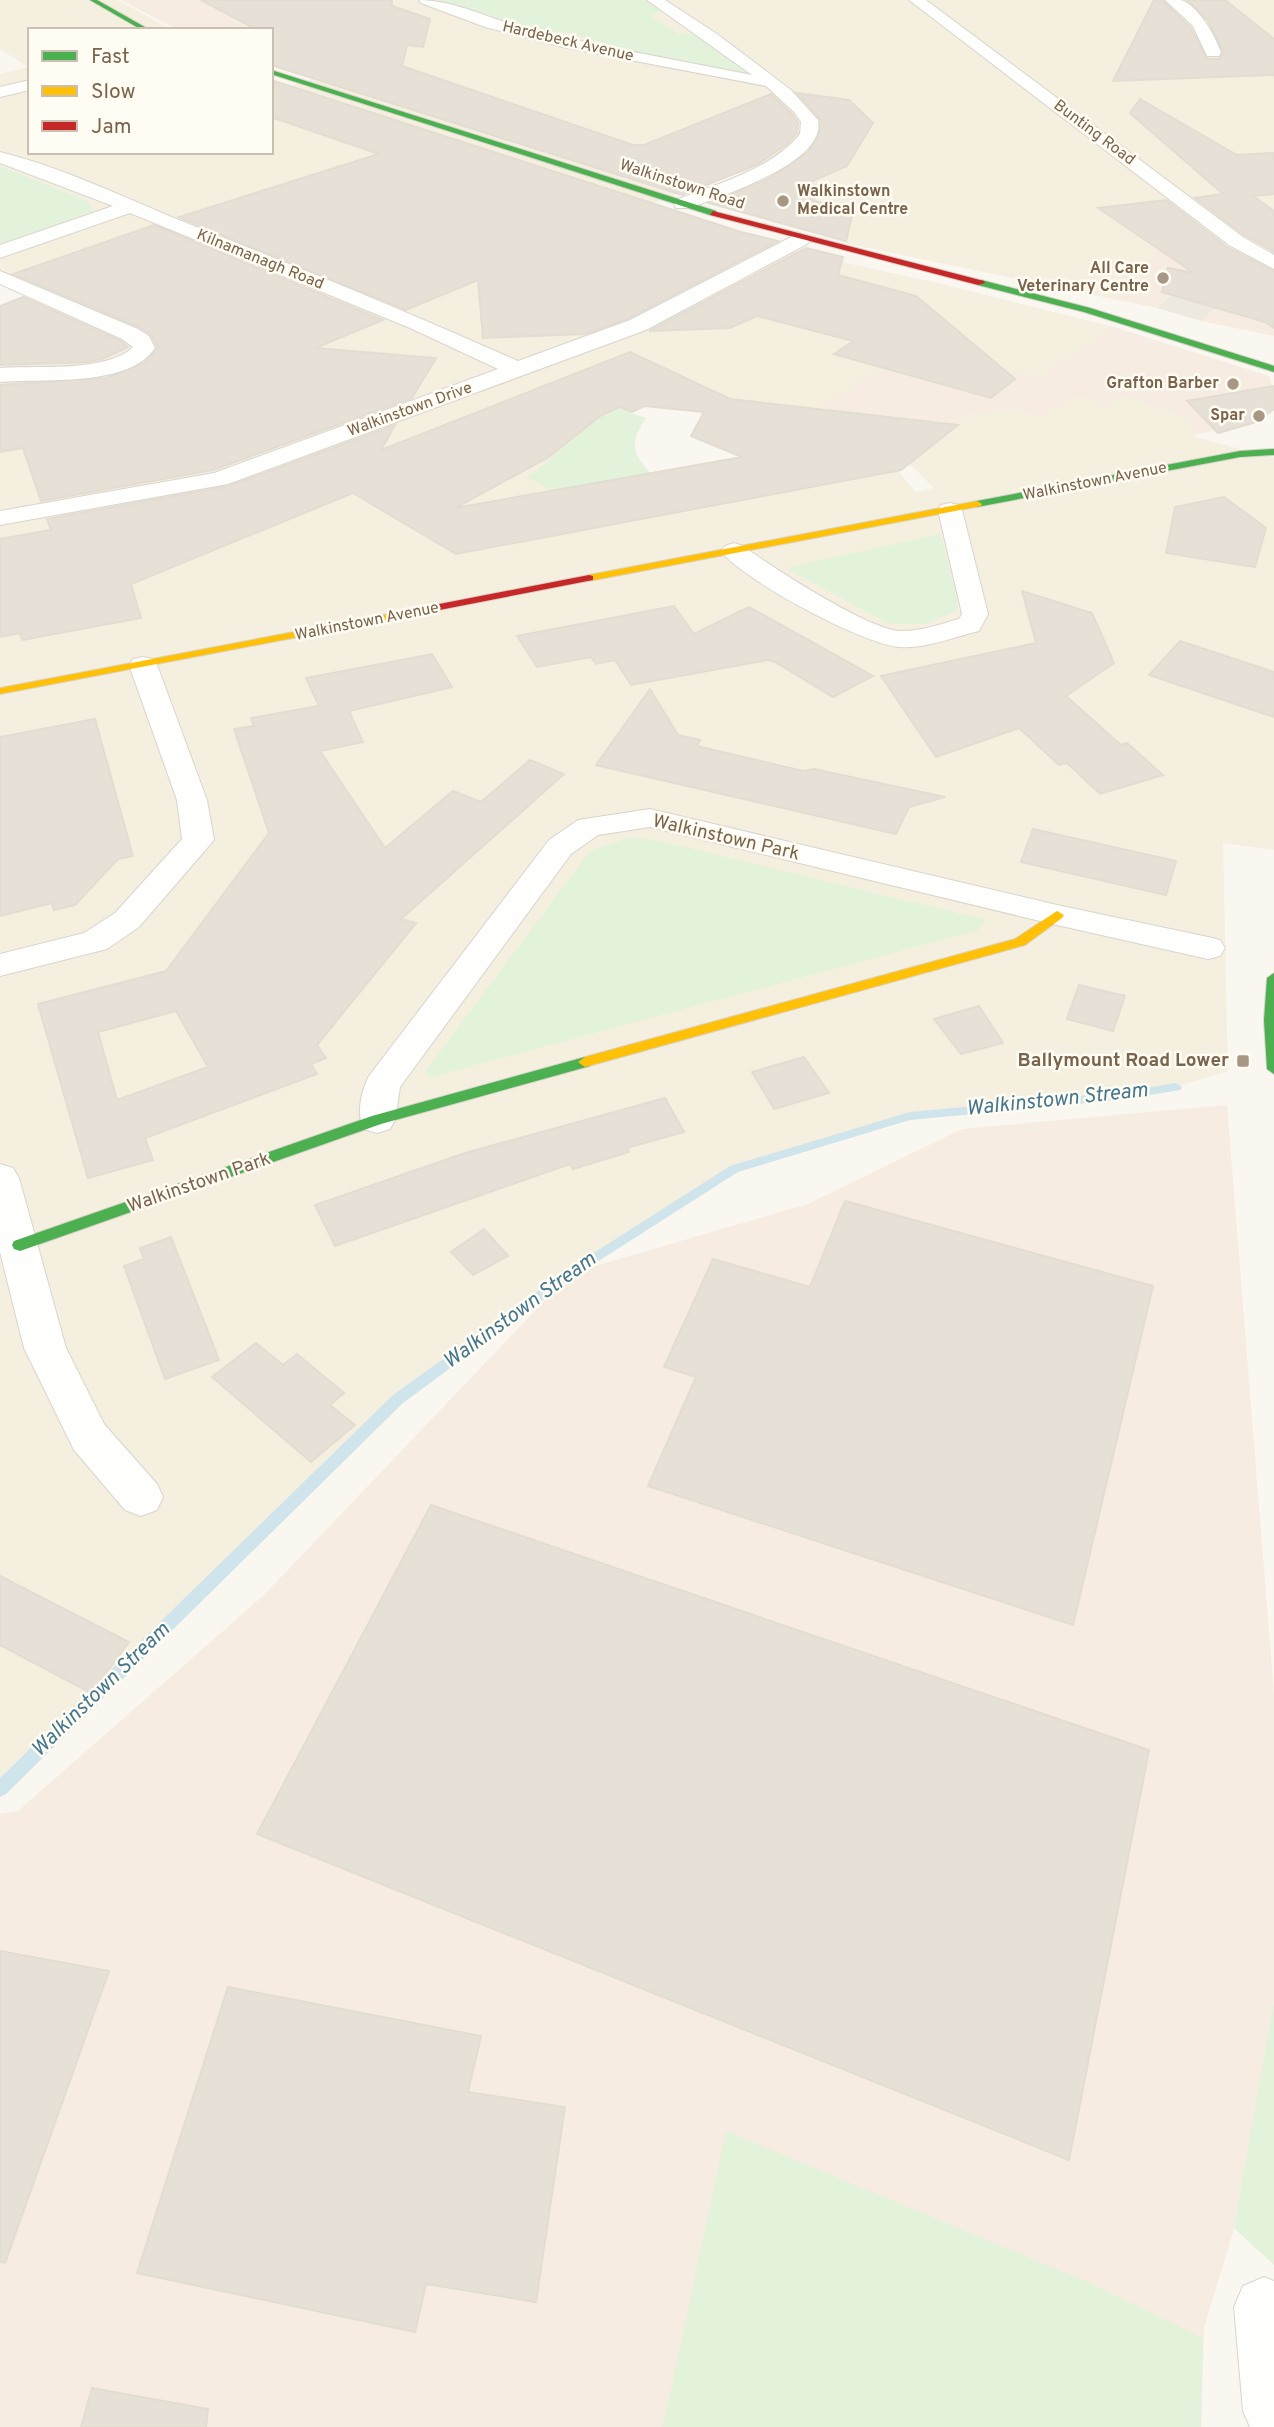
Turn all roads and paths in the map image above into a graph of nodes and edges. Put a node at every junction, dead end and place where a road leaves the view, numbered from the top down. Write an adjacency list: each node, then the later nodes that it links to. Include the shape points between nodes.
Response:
1 (93, 0): 6 (main road)
2 (426, 0): 9 (street, Hardebeck Avenue, via 490,24)
3 (654, 0): 8 (street)
4 (916, 0): 19 (street, Bunting Road, via 1236,241)
5 (1172, 0): 7 (street, via 1192,14 1210,38)
6 (143, 28)
7 (1213, 53)
8 (747, 63): 9 (street, Hardebeck Avenue); 11 (street)
9 (714, 72): 11 (street, Hardebeck Avenue)
10 (273, 73): 15 (main road, Walkinstown Road)
11 (772, 82): 15 (street, via 809,120 810,133 778,162)
12 (28, 85): 13 (street)
13 (0, 92)
14 (0, 157): 16 (street, Kilnamanagh Road)
15 (683, 204): 17 (main road, Walkinstown Road)
16 (129, 207): 18 (street); 23 (street, Kilnamanagh Road)
17 (800, 240): 21 (main road, Walkinstown Road); 23 (street, Walkinstown Drive, via 638,325)
18 (0, 252)
19 (1274, 263)
20 (0, 277): 25 (street, via 130,334 144,348 127,363 103,368)
21 (1087, 310): 22 (main road, Walkinstown Road); 24 (main road, Walkinstown Road)
22 (1239, 340)
23 (517, 369): 30 (street, Walkinstown Drive, via 219,479)
24 (1274, 369)
25 (0, 375)
26 (1274, 436): 28 (main road, Walkinstown Avenue)
27 (1274, 452): 28 (main road, Walkinstown Avenue)
28 (1240, 454): 29 (main road, Walkinstown Avenue)
29 (950, 510): 31 (main road, Walkinstown Avenue); 31 (street, via 975,614 969,625 898,640 871,632)
30 (0, 518)
31 (734, 551): 32 (main road, Walkinstown Avenue)
32 (143, 665): 33 (main road, Walkinstown Avenue); 36 (street, via 192,800 198,840 127,920 95,941)
33 (0, 691)
34 (1057, 915): 35 (street, Walkinstown Park); 39 (main road, Walkinstown Park, via 1020,942); 39 (street, Walkinstown Park, via 650,818 589,827 560,847 382,1085)
35 (1208, 948)
36 (0, 965)
37 (1274, 978): 38 (main road)
38 (1274, 1069)
39 (377, 1120): 41 (main road, Walkinstown Park)
40 (0, 1178): 41 (street)
41 (20, 1245): 42 (street, via 45,1348 89,1437)
42 (141, 1497)
43 (1265, 2307): 44 (street)
44 (1274, 2411)

